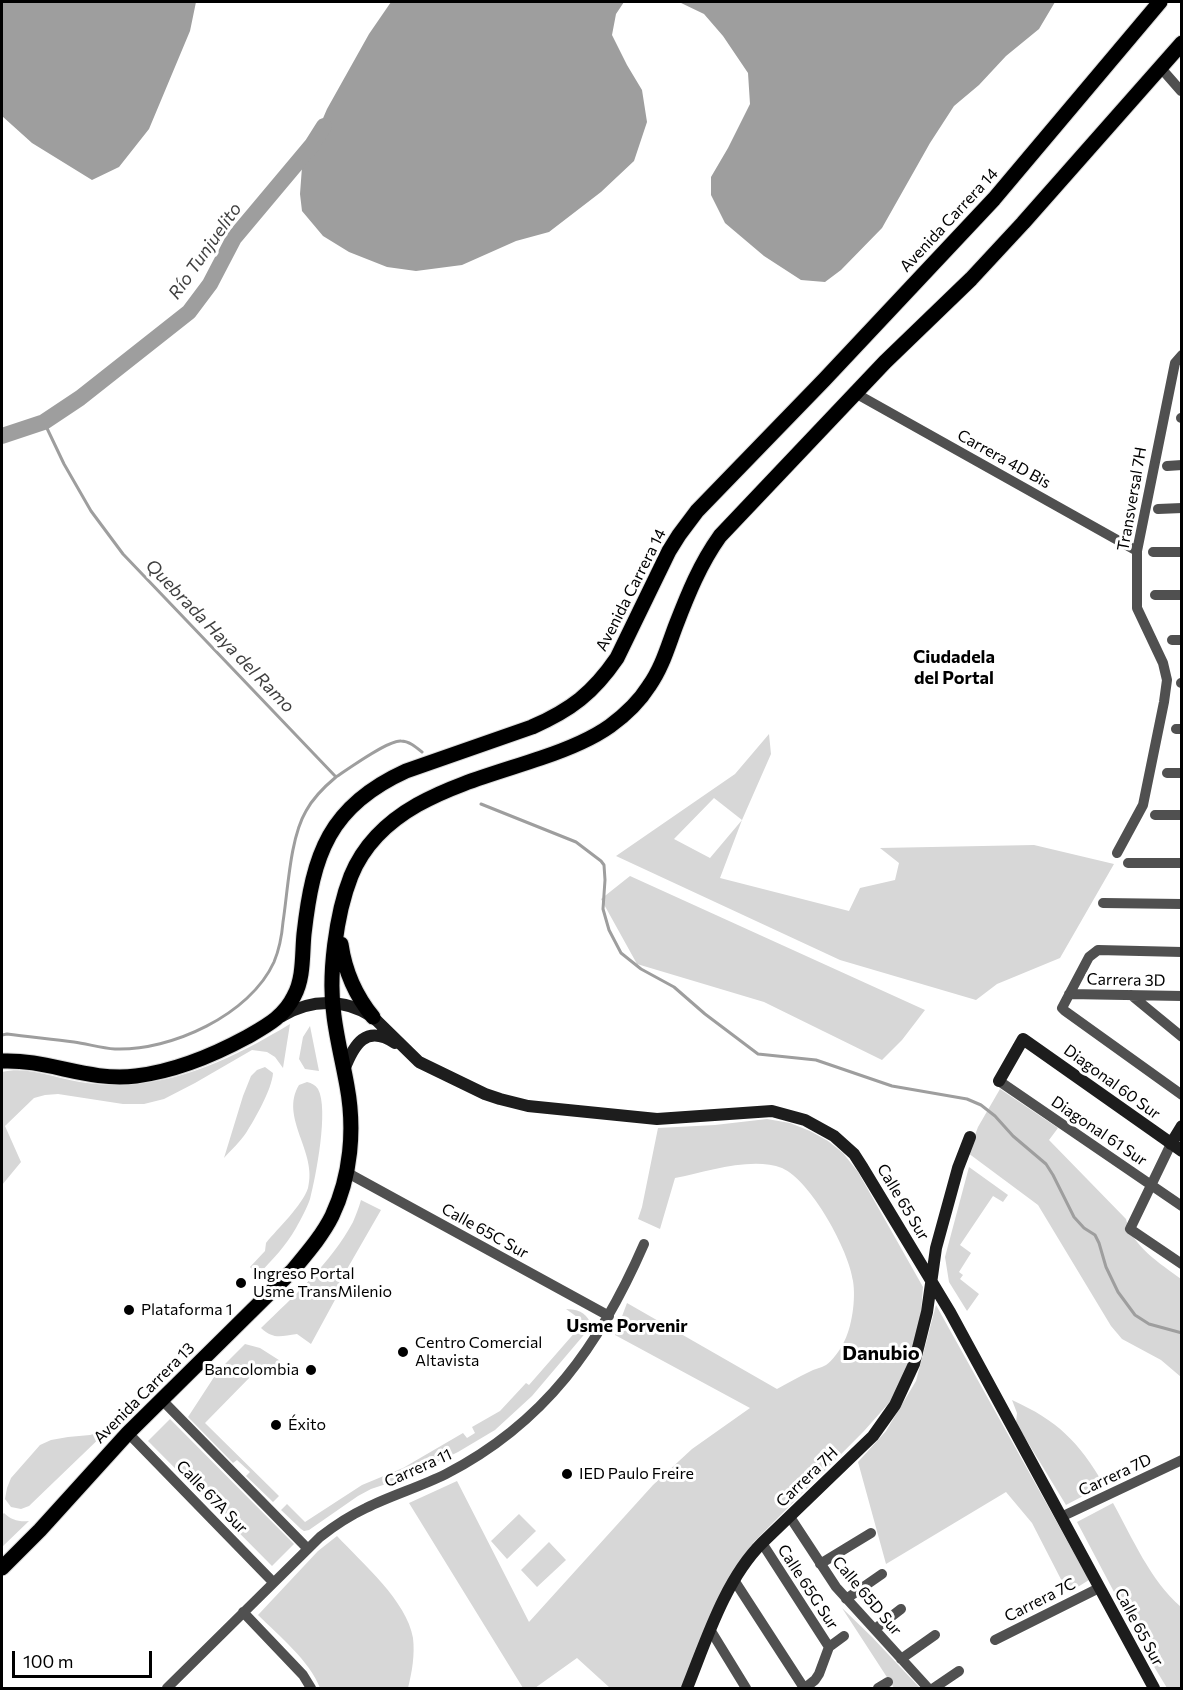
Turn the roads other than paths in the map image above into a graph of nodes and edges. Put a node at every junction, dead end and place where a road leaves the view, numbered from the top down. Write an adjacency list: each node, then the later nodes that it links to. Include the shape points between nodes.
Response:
1 (1160, 2): 32 (main road, Avenida Carrera 14, via 994,199 698,510 669,551 617,658 587,695 542,723 389,779 347,810 317,862 308,898 298,989)
2 (1182, 42): 3 (main road)
3 (1160, 67): 4 (street); 6 (main road, via 1030,216)
4 (1181, 91)
5 (1182, 355): 11 (street, Transversal 7H, via 1175,363)
6 (855, 393): 11 (street, Carrera 4D Bis); 25 (main road, via 710,549 693,581 657,674 635,705 580,744 432,797 394,819 358,861)
7 (1182, 465): 8 (street)
8 (1167, 466)
9 (1182, 508): 10 (street)
10 (1158, 509)
11 (1137, 551): 20 (street, Transversal 7H, via 1137,608 1167,680 1143,805)
12 (1153, 552): 13 (street)
13 (1182, 552)
14 (1155, 595): 15 (street)
15 (1182, 596)
16 (1167, 773): 17 (street)
17 (1182, 773)
18 (1155, 815): 19 (street)
19 (1182, 815)
20 (1117, 853)
21 (1128, 863): 22 (street)
22 (1182, 863)
23 (1103, 903): 24 (street)
24 (1182, 904)
25 (338, 929): 30 (main road); 31 (main road, via 350,981)
26 (1182, 952): 27 (street, via 1098,950)
27 (1069, 994): 28 (street, Carrera 3D); 38 (street, via 1062,1008 1065,1011)
28 (1131, 995): 29 (street, Carrera 3D); 33 (street)
29 (1182, 996)
30 (332, 1002): 31 (street, Calle 65 Sur); 32 (street, Calle 65 Sur, via 305,1005); 36 (main road, Avenida Carrera 13)
31 (373, 1017): 34 (street, Calle 65 Sur)
32 (275, 1020): 35 (main road, Avenida Carrera 14, via 204,1059 137,1076 116,1078 38,1063)
33 (1182, 1037)
34 (401, 1046): 36 (street, Calle 65 Sur, via 382,1036 362,1038); 48 (street, Calle 65 Sur, via 425,1065 485,1094 528,1106 657,1119 772,1111 805,1120 834,1136 854,1154)
35 (2, 1061)
36 (344, 1070): 43 (main road, Avenida Carrera 13, via 351,1118)
37 (999, 1081): 41 (street, Diagonal 60 Sur, via 1023,1039); 44 (street, Diagonal 61 Sur)
38 (1182, 1095)
39 (1182, 1126): 41 (street)
40 (970, 1137): 48 (street, via 957,1168)
41 (1171, 1144): 42 (street, Diagonal 60 Sur); 44 (street)
42 (1182, 1152)
43 (346, 1172): 49 (street, Calle 65C Sur); 50 (main road, Avenida Carrera 13, via 333,1214 310,1250)
44 (1151, 1185): 45 (street, Diagonal 61 Sur); 47 (street, via 1130,1229)
45 (1182, 1206)
46 (644, 1244): 49 (street, Carrera 11)
47 (1182, 1264)
48 (931, 1281): 53 (street, Carrera 7H, via 914,1365 896,1405 873,1436); 54 (street, Calle 65 Sur)
49 (609, 1316): 57 (street, Carrera 11, via 564,1380 510,1434 445,1474 345,1519)
50 (162, 1400): 51 (main road, Avenida Carrera 13); 57 (street, Calle 67A Sur)
51 (128, 1433): 59 (main road, Avenida Carrera 13); 62 (street, Calle 67A Sur)
52 (1182, 1460): 54 (street, Carrera 7D)
53 (790, 1517): 56 (street, Carrera 7H); 58 (street, Calle 65D Sur)
54 (1061, 1517): 63 (street, Calle 65 Sur)
55 (872, 1533): 58 (street)
56 (762, 1543): 61 (street, Carrera 7H); 72 (street, Calle 65G Sur)
57 (307, 1548): 62 (street, Carrera 11)
58 (820, 1564): 64 (street, Calle 65D Sur)
59 (2, 1568)
60 (882, 1574): 64 (street)
61 (734, 1580): 68 (street, Carrera 7H); 79 (street)
62 (273, 1582): 66 (street, Carrera 11)
63 (1099, 1588): 71 (street, Carrera 7C); 82 (street, Calle 65 Sur)
64 (846, 1599): 67 (street, Calle 65D Sur)
65 (900, 1608): 67 (street)
66 (243, 1612): 75 (street, Carrera 11); 76 (street, via 303,1675)
67 (874, 1629): 73 (street, Calle 65D Sur)
68 (711, 1631): 77 (street, Carrera 7H); 78 (street)
69 (935, 1635): 73 (street)
70 (844, 1636): 72 (street)
71 (995, 1640)
72 (829, 1647): 79 (street, via 819,1674)
73 (901, 1659): 80 (street, Calle 65D Sur)
74 (959, 1671): 81 (street)
75 (167, 1689)
76 (311, 1689)
77 (687, 1689)
78 (746, 1689)
79 (804, 1689)
80 (928, 1689)
81 (934, 1689)
82 (1154, 1689)

